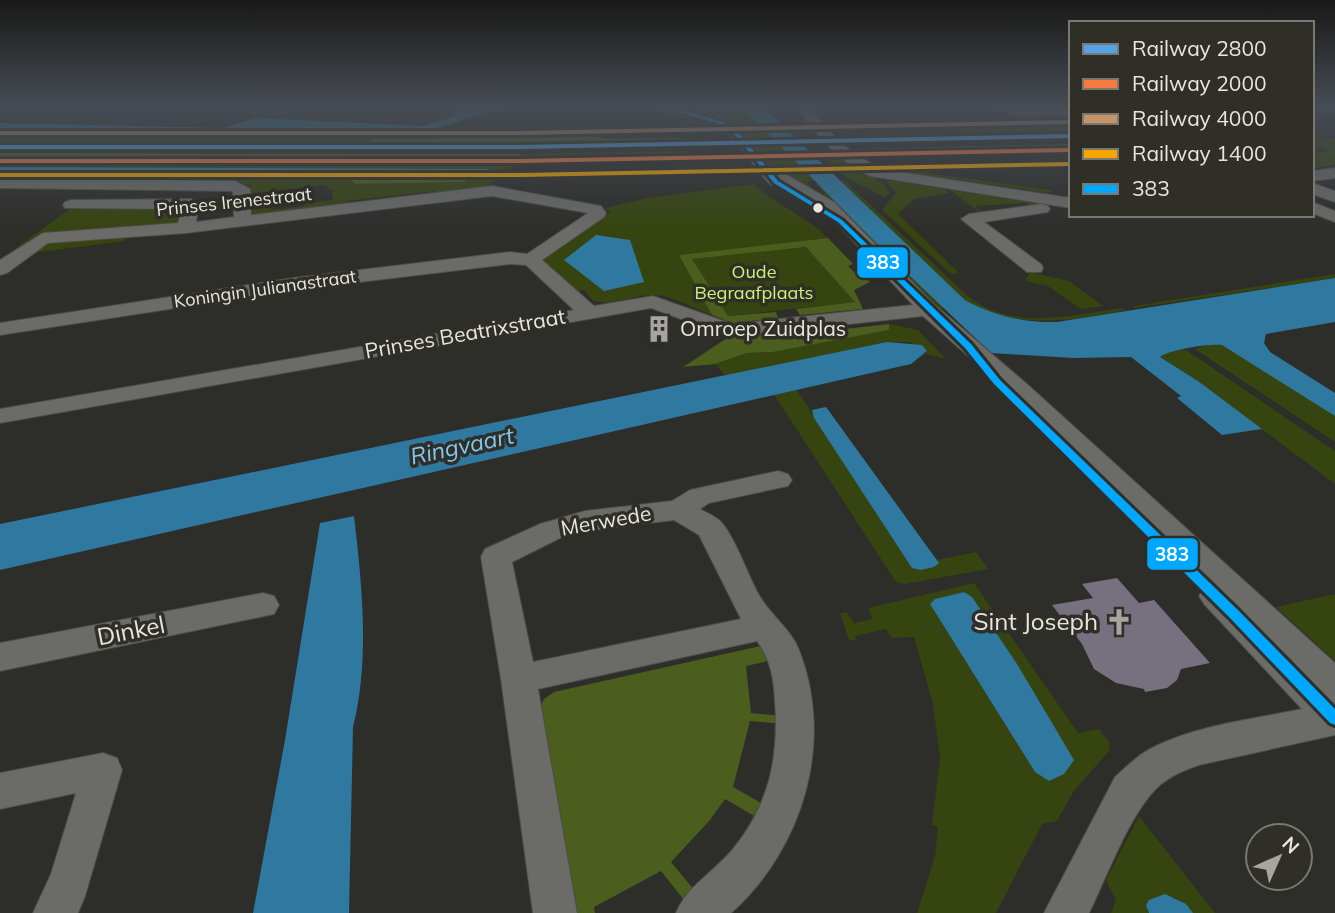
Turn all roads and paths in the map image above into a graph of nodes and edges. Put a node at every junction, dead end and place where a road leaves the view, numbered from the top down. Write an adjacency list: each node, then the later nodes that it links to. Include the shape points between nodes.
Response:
1 (747, 148): 22 (street, via 784,188 841,221)
2 (837, 148): 9 (street, via 857,164 884,176)
3 (1335, 173): 4 (street)
4 (1314, 176)
5 (0, 183): 6 (street)
6 (97, 186): 13 (street); 15 (street, via 240,187)
7 (1314, 189): 8 (street)
8 (1335, 197)
9 (1050, 201): 10 (street); 20 (street, via 1049,208 969,219)
10 (1069, 203)
11 (1314, 208): 14 (street)
12 (595, 209): 15 (street, Prinses Irenestraat, via 492,191); 19 (street, via 598,213)
13 (61, 212): 16 (street, via 191,204); 18 (street, via 12,247)
14 (1335, 217)
15 (243, 221): 16 (street, Prinses Irenestraat)
16 (186, 228): 17 (street, Prinses Irenestraat)
17 (43, 238): 18 (street)
18 (24, 250): 21 (street)
19 (531, 260): 23 (street); 24 (street, Koningin Julianastraat, via 510,258 293,284)
20 (1034, 268)
21 (0, 269)
22 (928, 309): 23 (street, Prinses Beatrixstraat, via 730,331 653,302); 32 (street, via 968,346 997,382)
23 (588, 312): 25 (street, Prinses Beatrixstraat)
24 (0, 329)
25 (0, 416)
26 (778, 480): 27 (street, Merwede, via 700,495)
27 (679, 510): 29 (street, Merwede, via 711,529 748,605); 31 (street, Merwede, via 550,531 496,558)
28 (263, 605): 30 (street, Dinkel)
29 (764, 627): 31 (street); 36 (street, Merwede, via 782,649 791,680 796,736 793,768 769,833 747,865)
30 (0, 657)
31 (519, 679): 35 (street, Merwede)
32 (1335, 709): 37 (street, via 1199,748 1147,772 1129,790)
33 (0, 791): 34 (street, via 103,770 70,881)
34 (55, 913)
35 (555, 913)
36 (698, 913)
37 (1066, 913)

